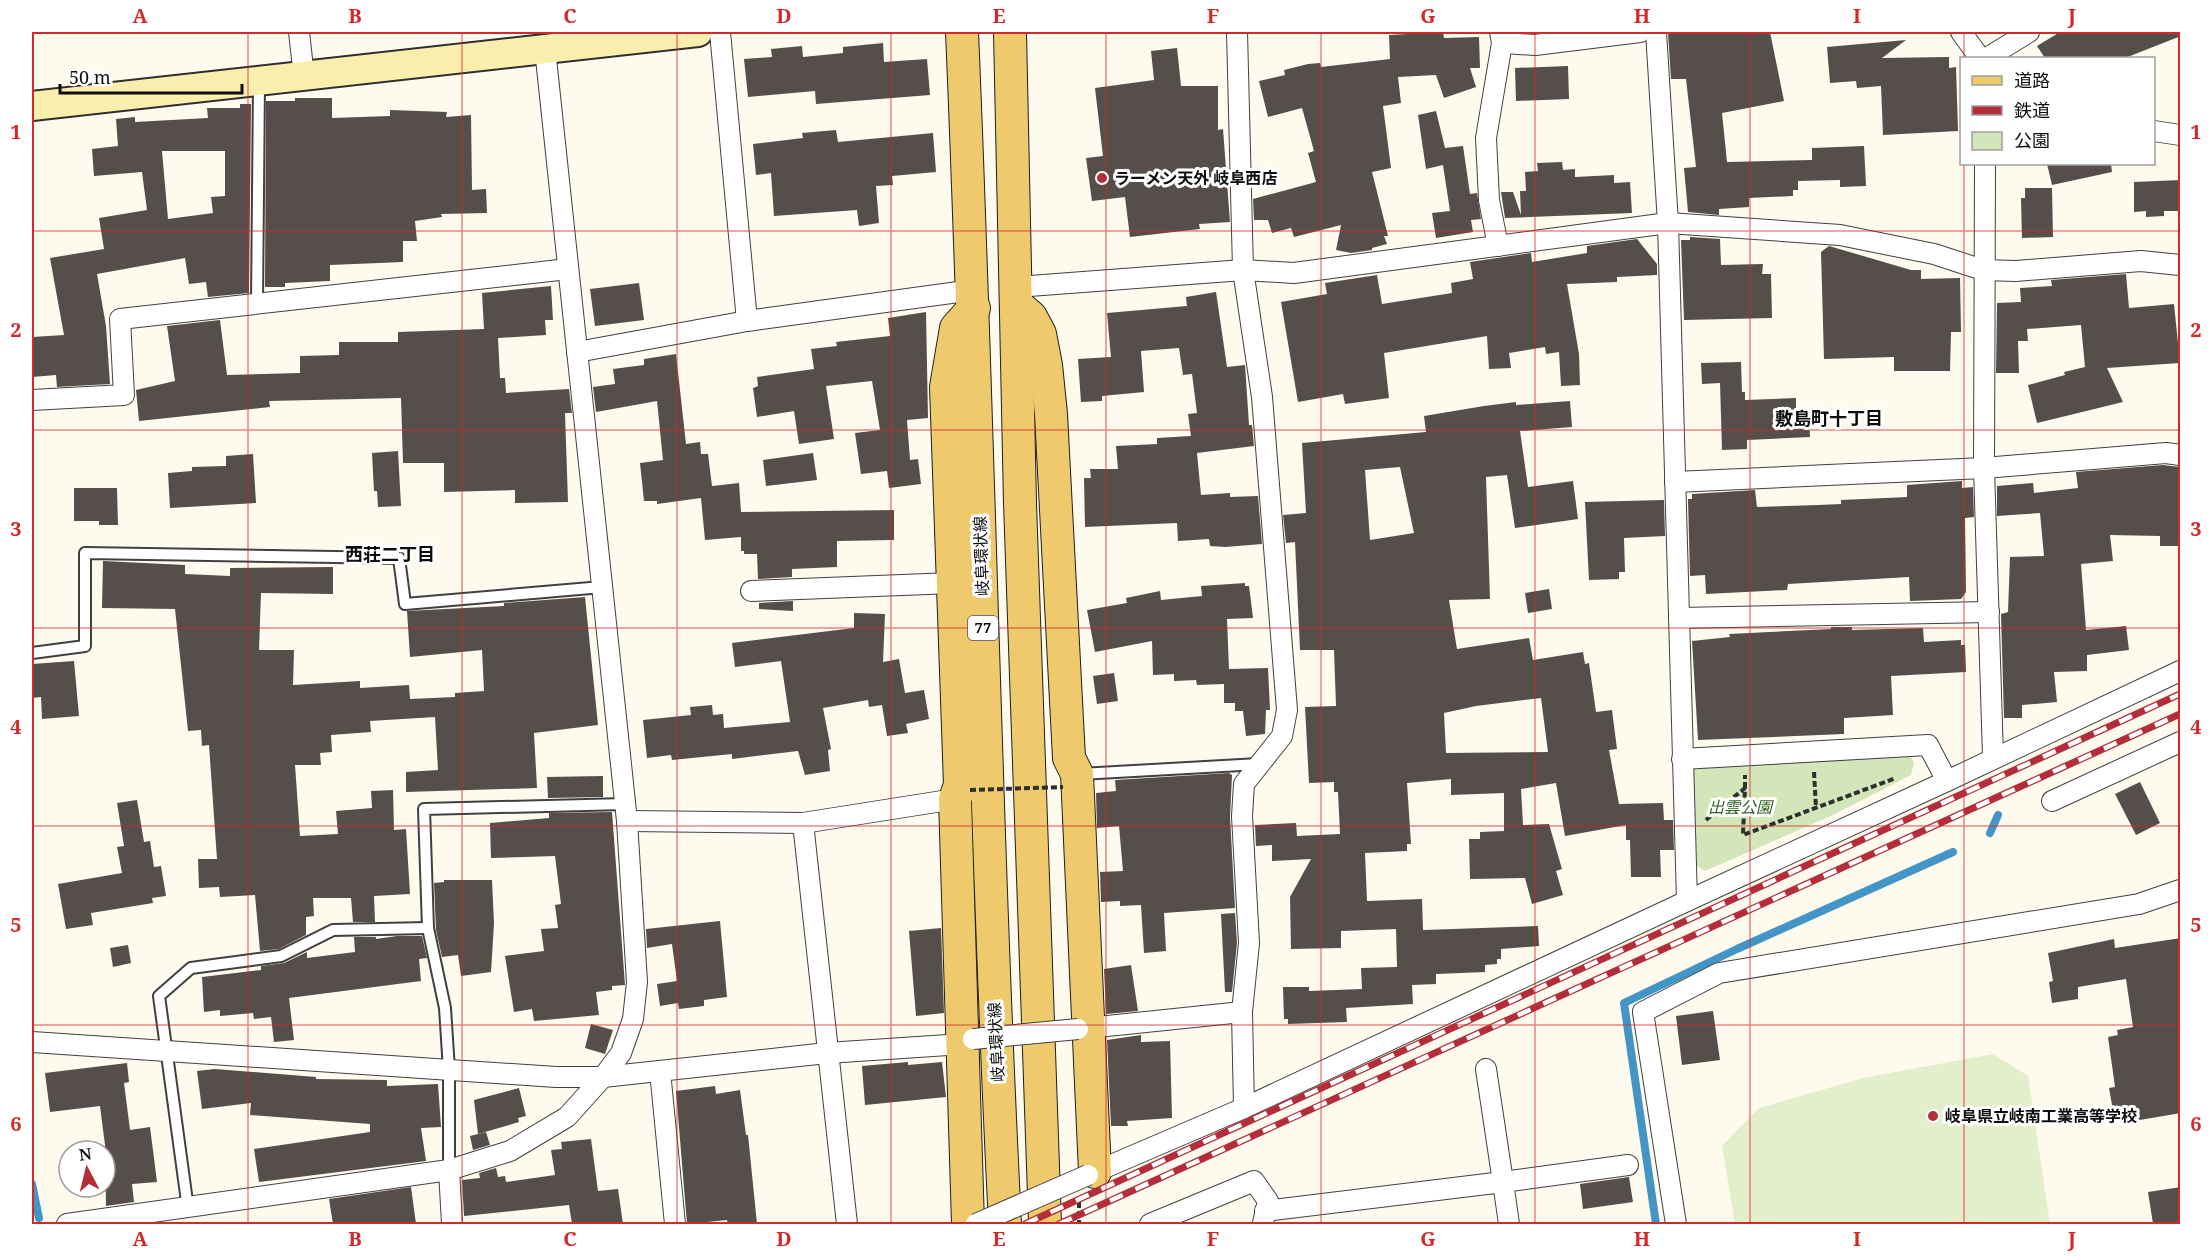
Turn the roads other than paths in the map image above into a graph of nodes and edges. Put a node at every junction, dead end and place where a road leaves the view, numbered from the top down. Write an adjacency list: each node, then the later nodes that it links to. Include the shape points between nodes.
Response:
1 (299, 32): 15 (street)
2 (698, 32): 12 (street)
3 (720, 32): 30 (street)
4 (962, 32): 28 (main road, 岐阜環状線 / 77)
5 (1010, 32): 27 (main road)
6 (1237, 32): 25 (street)
7 (1640, 32): 11 (street, via 1535,45)
8 (1656, 32): 21 (street)
9 (1961, 32): 13 (street)
10 (2029, 32): 14 (street)
11 (1501, 37): 22 (street, via 1486,138 1489,200)
12 (544, 49): 15 (street); 24 (street)
13 (1979, 57)
14 (1989, 57)
15 (304, 77): 16 (street)
16 (259, 82): 17 (street); 29 (lane)
17 (32, 106)
18 (2155, 131): 19 (street)
19 (2181, 135)
20 (1985, 165): 26 (street)
21 (1668, 223): 22 (street); 26 (street, via 1840,236 1934,254); 35 (street)
22 (1498, 246): 25 (street, via 1294,273)
23 (2181, 266): 26 (street, via 2141,261)
24 (568, 269): 29 (street); 31 (street)
25 (1243, 270): 27 (street); 46 (street, via 1262,397 1287,710 1282,736)
26 (1983, 270): 34 (street)
27 (1017, 296): 47 (main road, via 1040,334 1046,365); 80 (main road, via 1020,503)
28 (974, 299): 30 (street); 36 (main road, via 956,327 946,387); 79 (main road, 岐阜環状線 / 77, via 994,1014)
29 (257, 303): 32 (street, via 120,319 124,395)
30 (747, 321): 31 (street)
31 (577, 352): 37 (street)
32 (32, 400)
33 (2181, 455): 34 (street)
34 (1984, 468): 35 (street); 39 (street)
35 (1675, 482): 40 (street)
36 (953, 583): 38 (street); 49 (main road)
37 (602, 587): 41 (lane, via 405,604 399,558 85,553 86,646); 51 (street)
38 (751, 591)
39 (1989, 612): 40 (street); 44 (street)
40 (1679, 618): 45 (street)
41 (32, 653)
42 (2181, 671): 44 (street)
43 (2181, 742): 50 (street)
44 (1994, 757): 48 (street)
45 (1682, 759): 48 (street, via 1928,745); 54 (street)
46 (1260, 764): 47 (lane); 56 (street, via 1244,784 1242,816 1249,943)
47 (1070, 781): 57 (main road)
48 (1947, 781): 54 (street)
49 (963, 794): 52 (street); 58 (main road)
50 (2052, 801)
51 (626, 813): 52 (street); 55 (lane, via 424,808); 65 (street, via 638,982 621,1053)
52 (803, 823): 61 (street)
53 (2181, 890): 83 (street, via 2139,904 1719,973 1643,1012)
54 (1687, 901): 66 (street)
55 (428, 928): 60 (lane, via 333,930 281,956 191,968 159,996); 63 (lane, via 445,1008)
56 (1242, 1012): 57 (street); 66 (street)
57 (1084, 1028): 58 (street, bridge); 69 (main road)
58 (968, 1041): 61 (street); 77 (main road)
59 (32, 1042): 60 (street)
60 (167, 1051): 63 (street); 71 (lane)
61 (827, 1053): 64 (street); 76 (street)
62 (1486, 1069): 70 (street)
63 (449, 1070): 65 (street); 68 (lane)
64 (660, 1071): 65 (street); 75 (street)
65 (603, 1077): 68 (street, via 567,1117 510,1151)
66 (1244, 1108): 69 (street)
67 (1628, 1165): 70 (street)
68 (449, 1170): 71 (street, via 310,1188); 74 (street)
69 (1092, 1174): 78 (street, bridge)
70 (1503, 1182): 72 (street); 82 (street)
71 (189, 1217): 73 (street)
72 (1264, 1218): 81 (street, via 1268,1200 1254,1181)
73 (67, 1224)
74 (452, 1224)
75 (675, 1224)
76 (847, 1224)
77 (968, 1224)
78 (976, 1224)
79 (1005, 1224)
80 (1045, 1224)
81 (1150, 1224)
82 (1509, 1224)
83 (1676, 1224)

